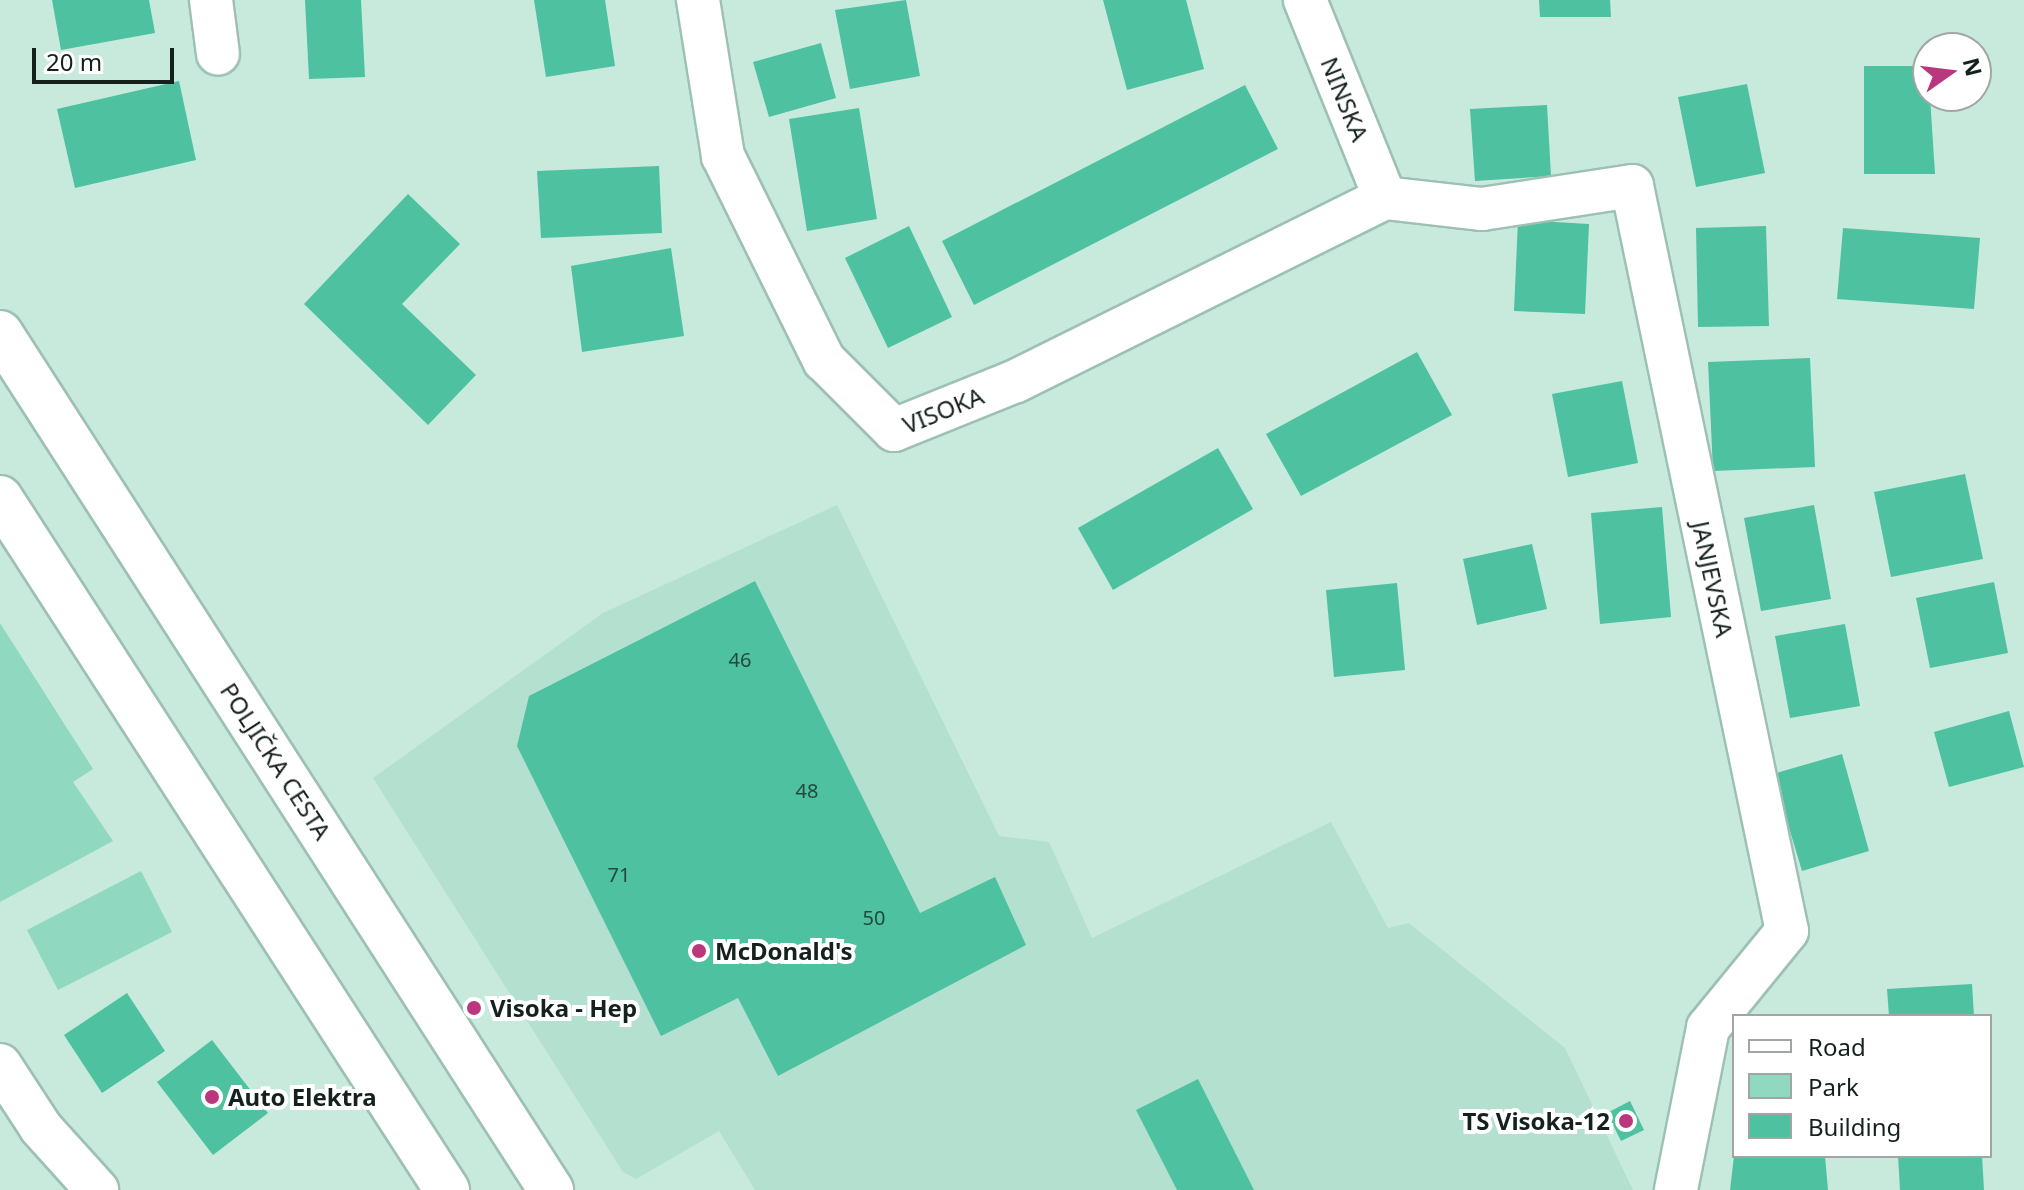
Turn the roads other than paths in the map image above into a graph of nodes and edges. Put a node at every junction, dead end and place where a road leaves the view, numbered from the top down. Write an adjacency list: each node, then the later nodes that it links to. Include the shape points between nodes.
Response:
1 (211, 0): 4 (street)
2 (698, 0): 5 (street, VISOKA, via 723,156 824,360 894,430 1016,381)
3 (1305, 0): 5 (street, NINSKA)
4 (218, 54)
5 (1385, 198): 12 (street, JANJEVSKA, via 1482,209 1632,186 1787,931 1708,1028)
6 (0, 333): 11 (main road, POLJIČKA CESTA)
7 (0, 498): 10 (main road)
8 (0, 1065): 9 (street, via 41,1128)
9 (97, 1190)
10 (447, 1190)
11 (551, 1190)
12 (1676, 1190)

